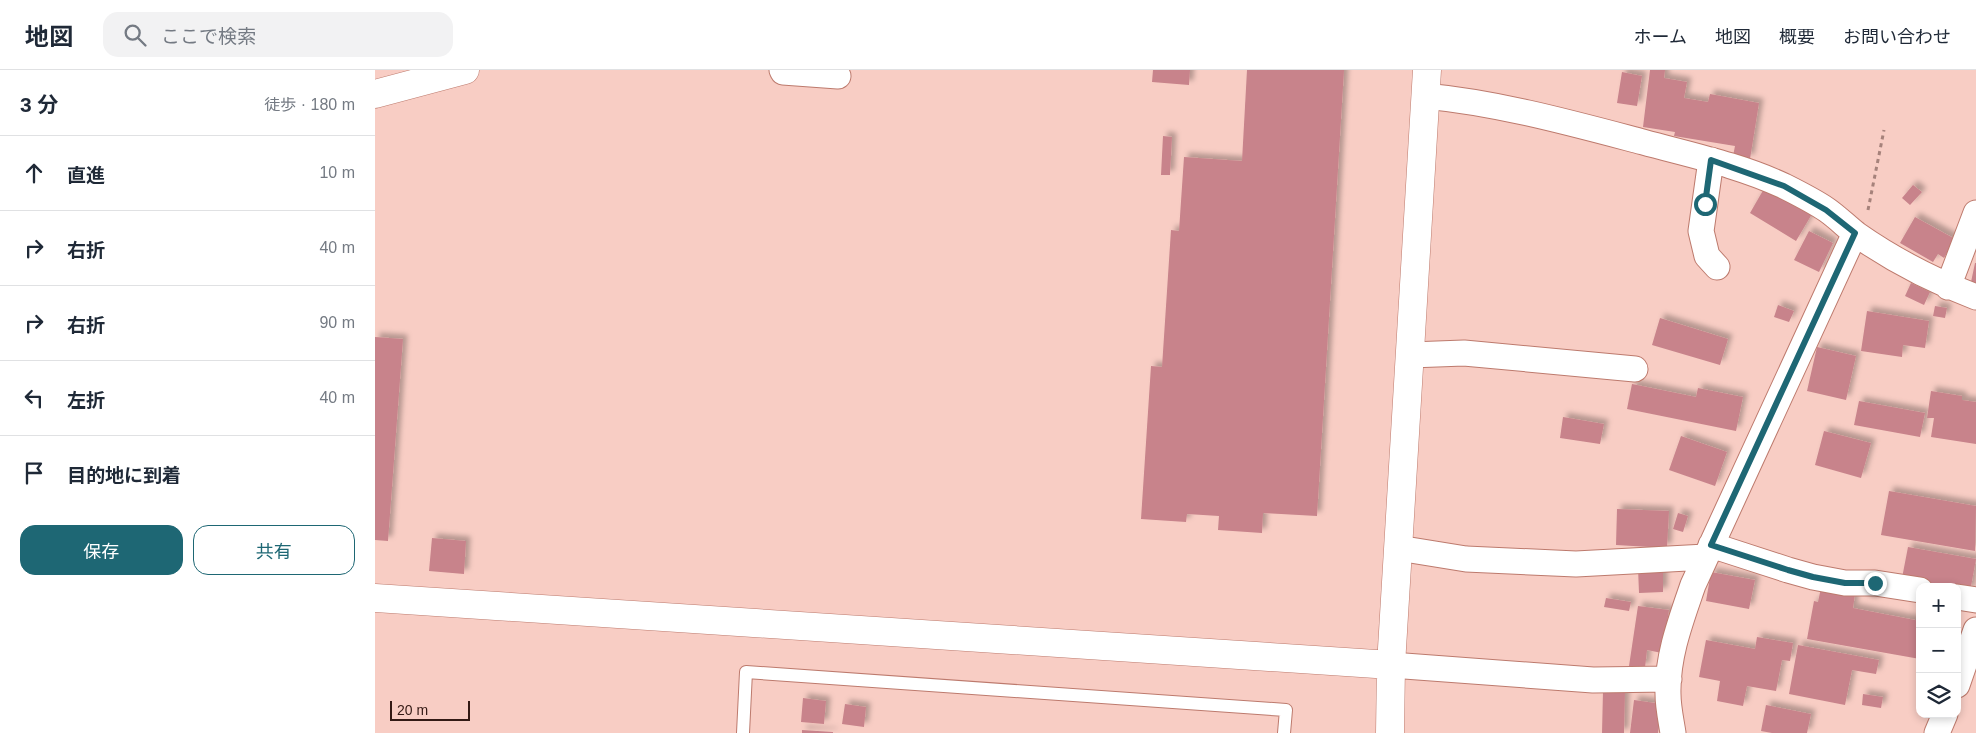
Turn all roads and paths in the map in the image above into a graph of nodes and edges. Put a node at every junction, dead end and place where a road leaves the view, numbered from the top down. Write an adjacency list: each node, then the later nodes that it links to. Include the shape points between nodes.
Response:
1 (465, 70): 5 (street)
2 (782, 70): 3 (street)
3 (838, 76)
4 (1426, 83): 7 (street, via 1461,99 1555,119); 13 (street)
5 (375, 94)
6 (1884, 130): 9 (path)
7 (1711, 160): 9 (street, via 1784,186 1826,210); 10 (street, via 1701,231 1707,256)
8 (1976, 213): 11 (street)
9 (1859, 235): 11 (street, via 1895,259); 16 (street)
10 (1717, 267)
11 (1948, 287): 12 (street)
12 (1976, 297)
13 (1410, 355): 14 (street, via 1464,353); 15 (street)
14 (1635, 369)
15 (1399, 548): 16 (street, via 1467,559 1576,564); 22 (street)
16 (1709, 551): 17 (street, via 1845,583 1875,583); 24 (street, via 1678,627)
17 (1916, 589)
18 (375, 598): 22 (street)
19 (1961, 598): 20 (street)
20 (1976, 600)
21 (1976, 630): 23 (street)
22 (1391, 665): 24 (street, via 1593,680); 28 (street)
23 (1961, 673)
24 (1669, 679): 29 (street)
25 (1943, 718): 30 (street)
26 (743, 733): 27 (lane, via 746,672 1286,710)
27 (1284, 733)
28 (1391, 733)
29 (1673, 733)
30 (1937, 733)

